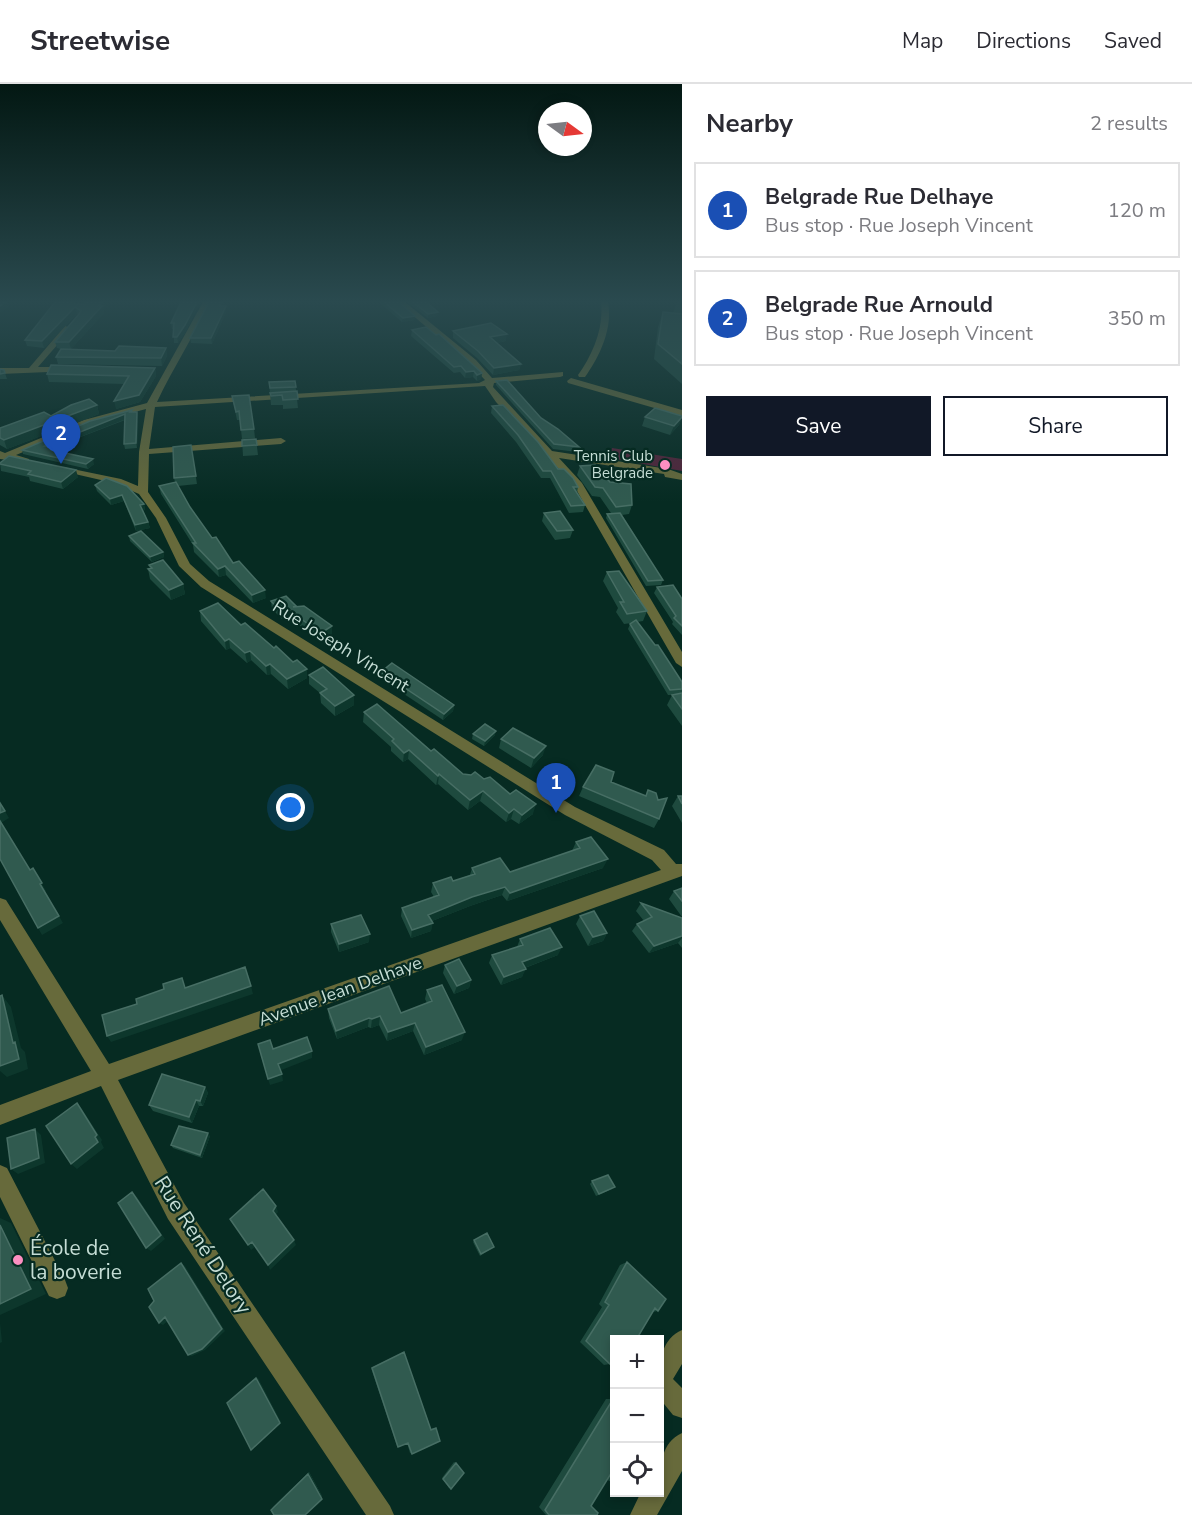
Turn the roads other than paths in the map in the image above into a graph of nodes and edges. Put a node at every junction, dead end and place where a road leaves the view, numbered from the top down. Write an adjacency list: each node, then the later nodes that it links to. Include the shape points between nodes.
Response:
1 (24, 369): 8 (street)
2 (67, 369): 3 (street)
3 (76, 369)
4 (169, 369): 10 (street)
5 (479, 369): 13 (street)
6 (578, 369): 11 (street)
7 (587, 369): 12 (street)
8 (0, 371)
9 (155, 372): 10 (street)
10 (167, 372): 15 (street)
11 (566, 375): 12 (street); 13 (street); 14 (street)
12 (581, 377): 14 (street)
13 (490, 381): 15 (street, via 480,385); 19 (street, via 489,387 500,400)
14 (591, 388): 16 (street)
15 (151, 405): 18 (street); 20 (street, via 87,422)
16 (682, 413)
17 (281, 441): 18 (street)
18 (144, 452): 22 (street)
19 (552, 454): 21 (street); 23 (street, via 577,483)
20 (2, 456): 22 (street, via 117,482)
21 (682, 477)
22 (143, 492): 24 (street, Rue Joseph Vincent, via 185,566 205,584 548,798 658,855)
23 (682, 663)
24 (677, 871): 26 (street, Avenue Jean Delhaye)
25 (0, 905): 26 (street, Rue René Delory)
26 (105, 1075): 27 (street, Avenue Jean Delhaye); 37 (street, Rue René Delory, via 176,1211)
27 (0, 1115)
28 (0, 1175): 29 (street)
29 (57, 1288)
30 (682, 1342): 31 (street)
31 (664, 1373)
32 (664, 1385): 33 (street)
33 (682, 1406)
34 (682, 1446): 35 (street)
35 (664, 1479)
36 (653, 1497): 38 (street)
37 (381, 1515)
38 (643, 1515)

